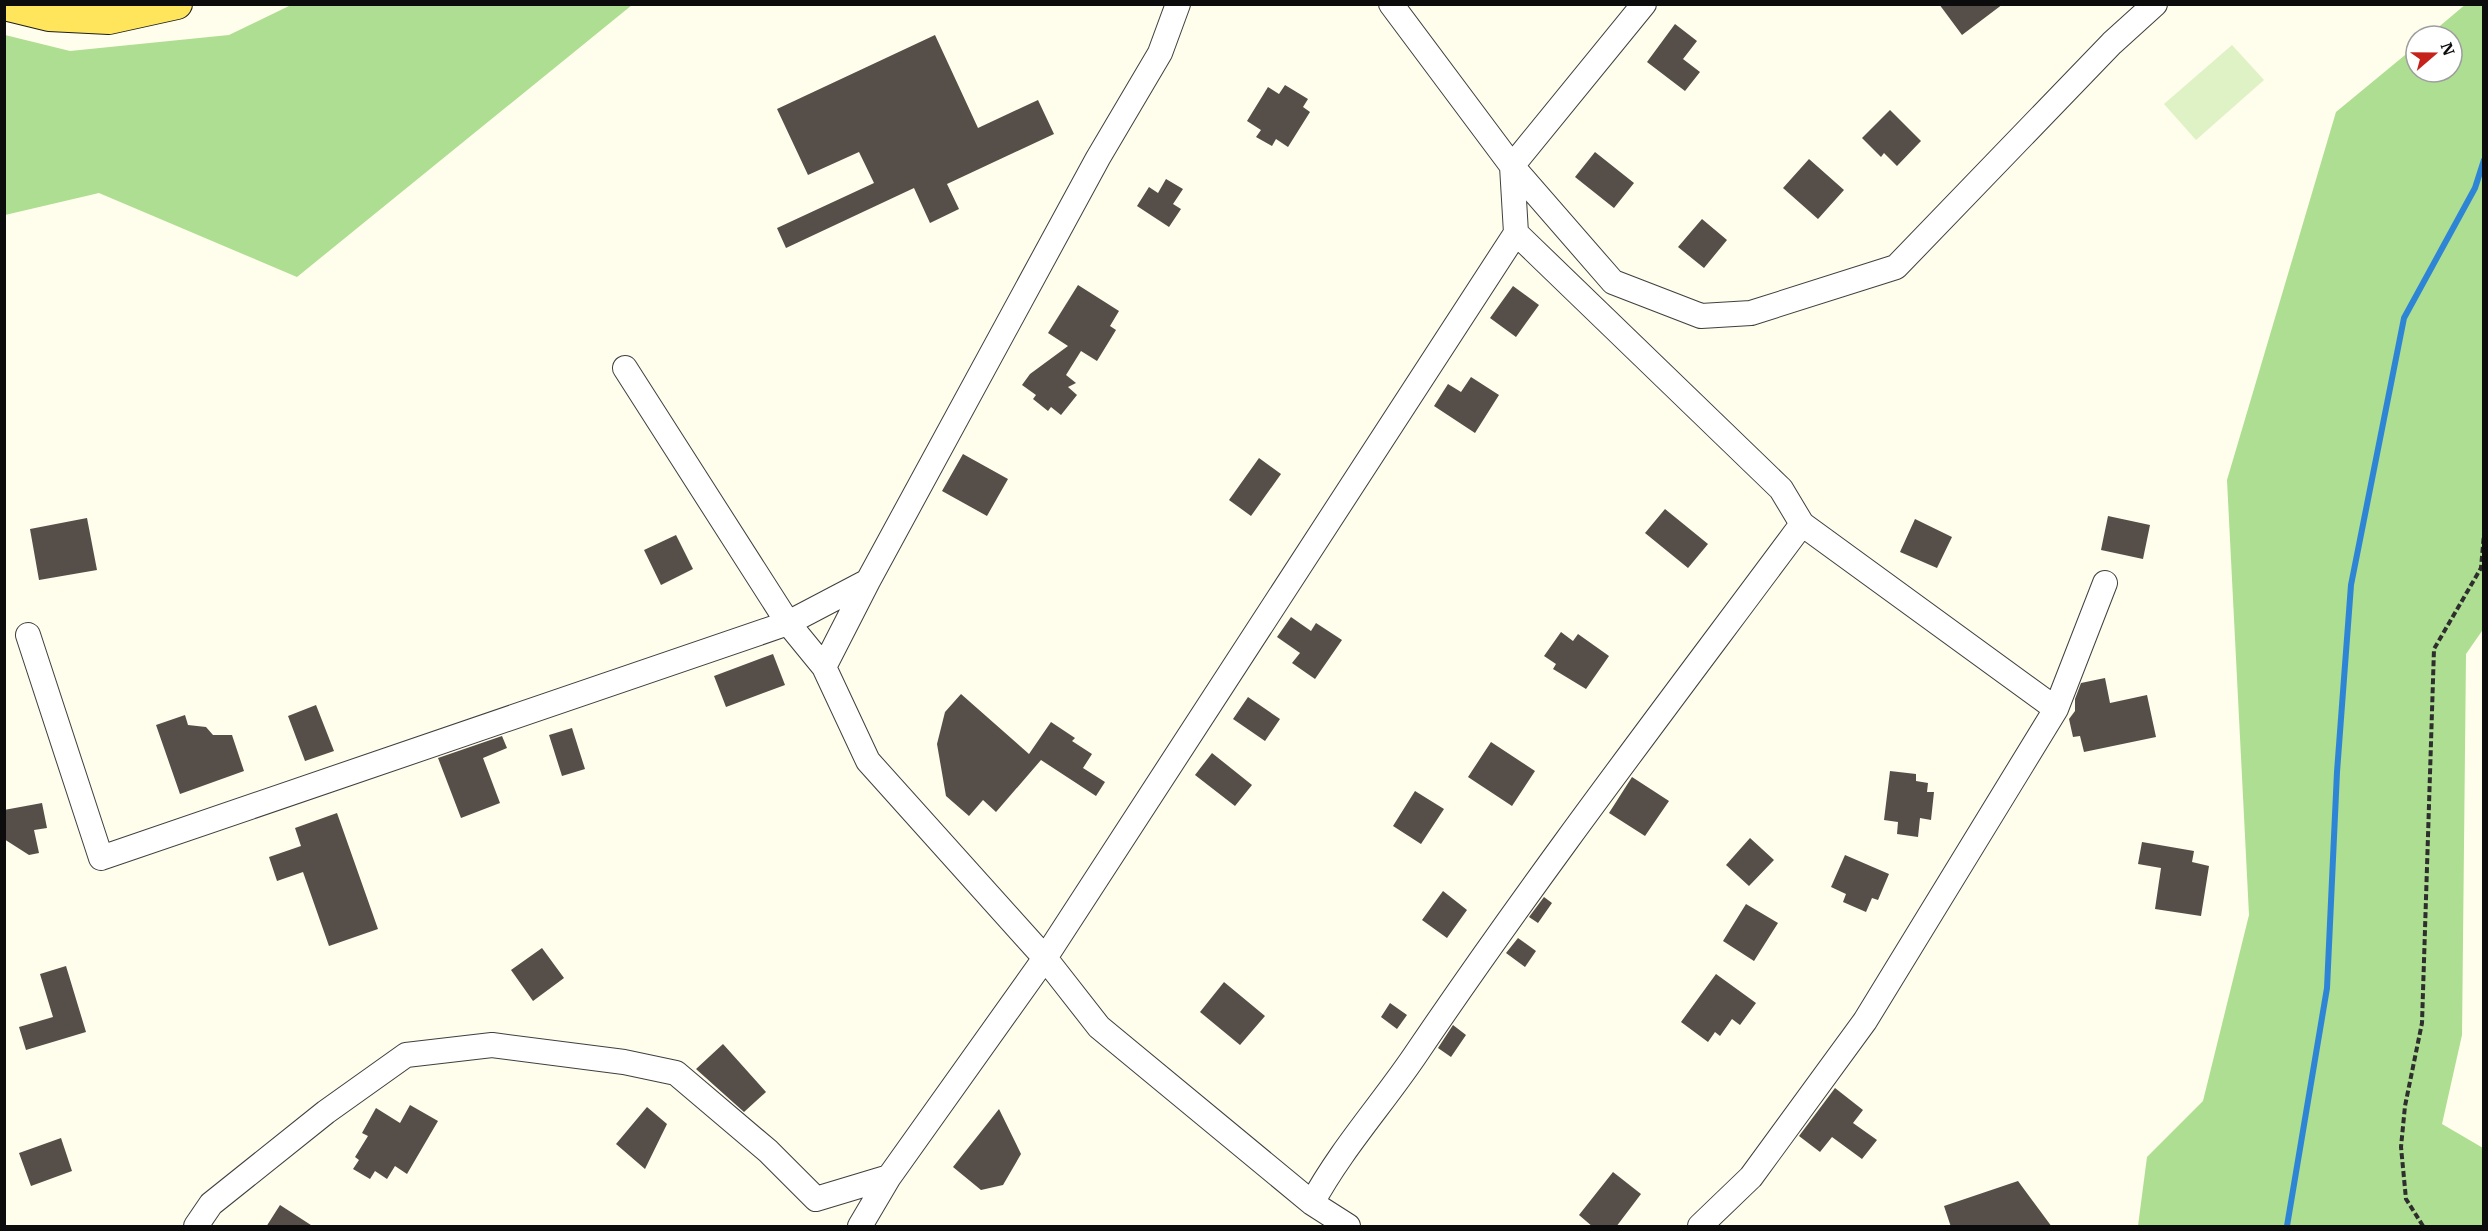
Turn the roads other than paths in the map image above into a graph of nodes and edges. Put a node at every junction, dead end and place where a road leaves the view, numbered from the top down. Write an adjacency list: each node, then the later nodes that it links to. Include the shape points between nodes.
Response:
1 (4, 4): 2 (main road, via 49,16 109,19)
2 (177, 4)
3 (1178, 4): 11 (street, via 1160,53 1098,158)
4 (1391, 4): 7 (street)
5 (1644, 4): 7 (street)
6 (2155, 4): 7 (street, via 2112,43 1896,267 1751,313 1701,316 1613,282)
7 (1512, 166): 8 (street)
8 (1516, 233): 10 (street, via 1781,489); 17 (street)
9 (625, 368): 13 (street)
10 (1802, 524): 16 (street); 19 (street, via 1498,934 1393,1088 1328,1174)
11 (868, 581): 13 (street); 15 (street)
12 (2105, 583): 16 (street)
13 (788, 623): 14 (street, via 100,858); 15 (street)
14 (28, 635)
15 (824, 667): 17 (street, via 868,761)
16 (2056, 709): 23 (street, via 1865,1021 1751,1177)
17 (1045, 958): 18 (street); 19 (street, via 1099,1027)
18 (889, 1177): 20 (street, via 816,1199 768,1151 676,1073 624,1062 492,1045 406,1055 326,1112 211,1204); 21 (street)
19 (1312, 1203): 22 (street)
20 (195, 1227)
21 (860, 1227)
22 (1348, 1227)
23 (1700, 1227)

